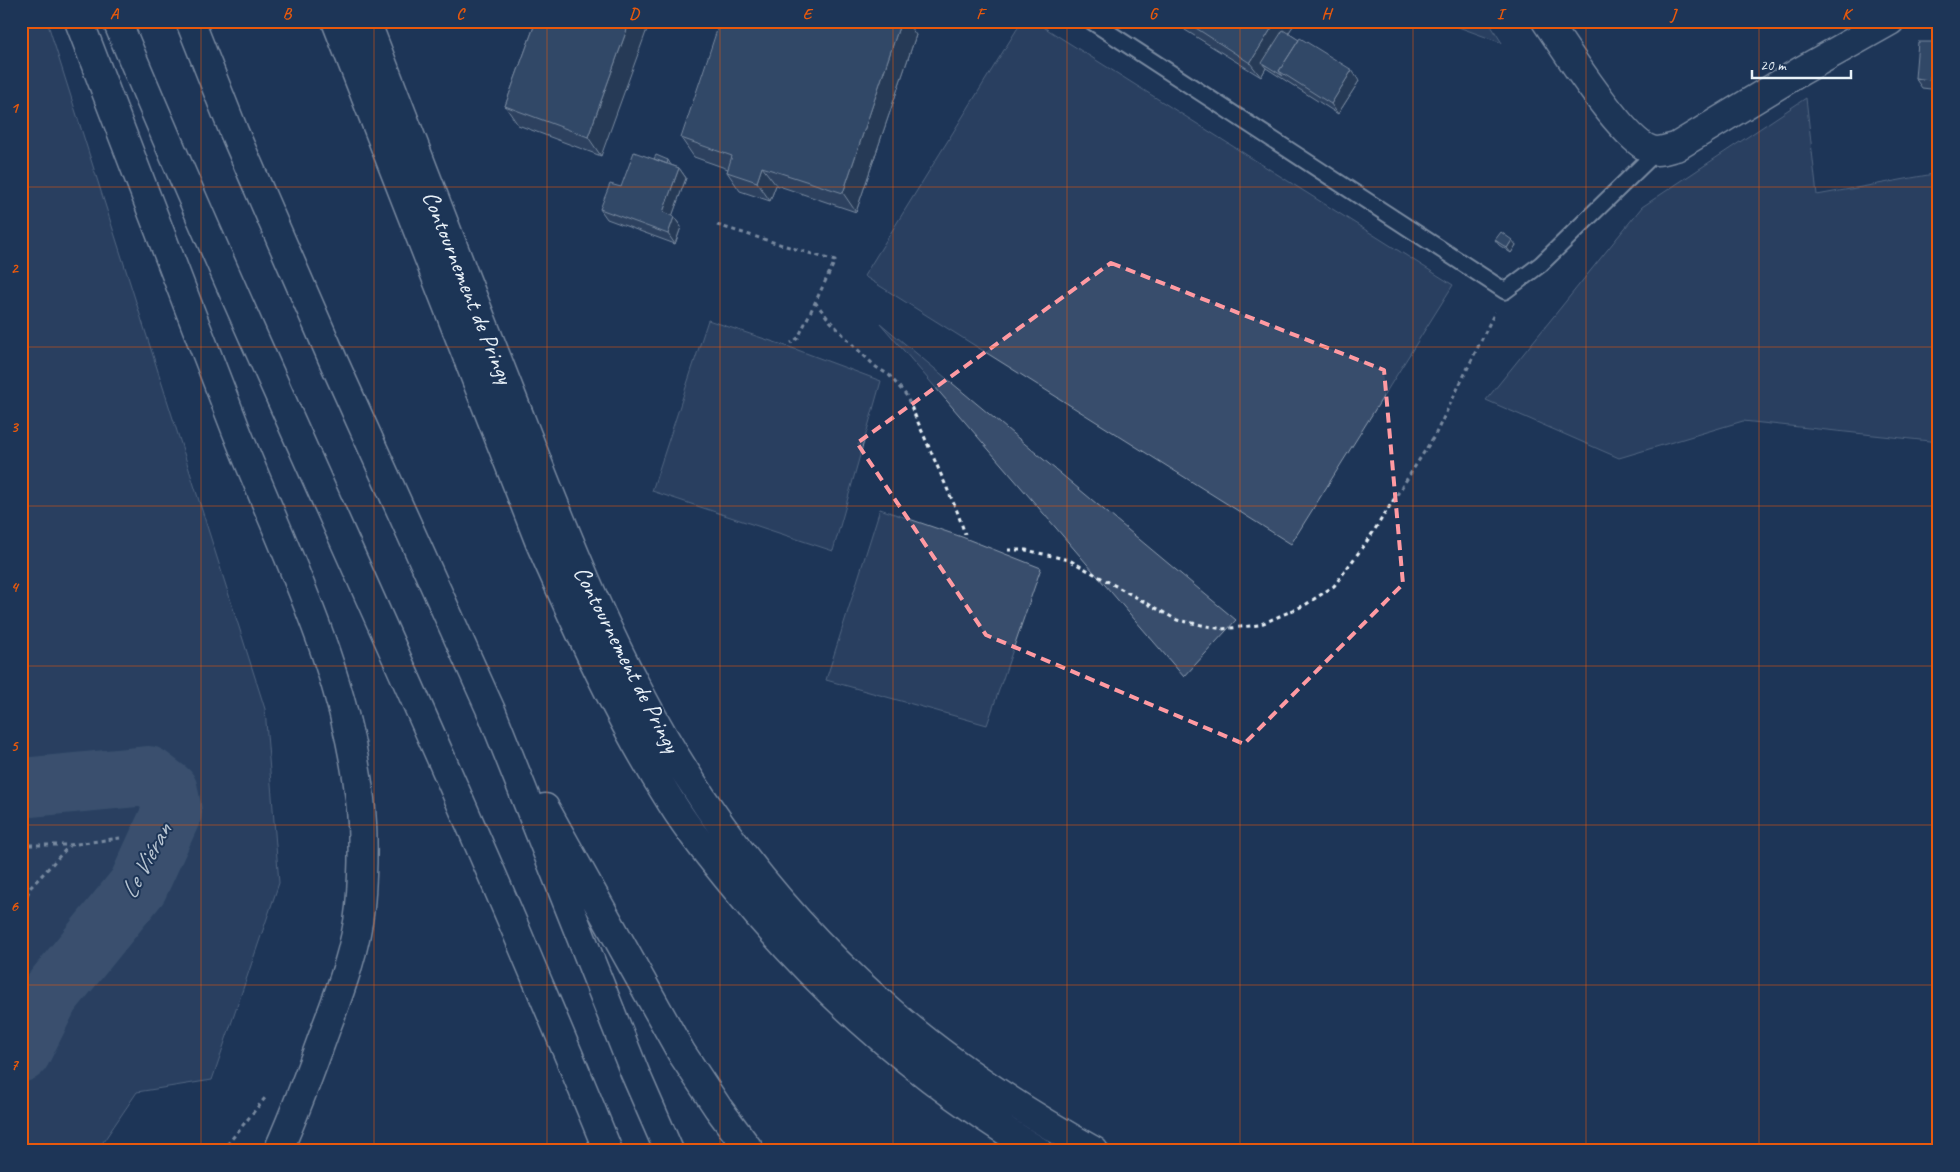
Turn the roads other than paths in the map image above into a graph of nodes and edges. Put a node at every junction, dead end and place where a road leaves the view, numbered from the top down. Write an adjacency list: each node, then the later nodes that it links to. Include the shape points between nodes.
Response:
1 (79, 21): 11 (main road, via 237,432 305,593 343,710 360,799 363,848 360,910 354,943 329,1020)
2 (117, 21): 12 (main road, via 240,307 458,796)
3 (190, 21): 10 (main road, via 234,132)
4 (336, 21): 15 (main road, Contournement de Pringy, via 540,543 606,685 672,803 750,906 786,949 838,1002 939,1086)
5 (366, 21): 16 (main road, Contournement de Pringy, via 567,538 619,654 686,773 763,879 805,927 898,1018 1003,1097)
6 (1092, 21): 9 (lane, via 1505,291 1541,264)
7 (1546, 21): 9 (main road, via 1620,125 1640,144)
8 (1890, 21): 9 (main road, via 1676,147)
9 (1656, 151)
10 (492, 713): 13 (main road); 14 (main road, via 681,1052)
11 (278, 1151)
12 (608, 1151)
13 (668, 1151)
14 (750, 1151)
15 (1038, 1151)
16 (1094, 1151)

